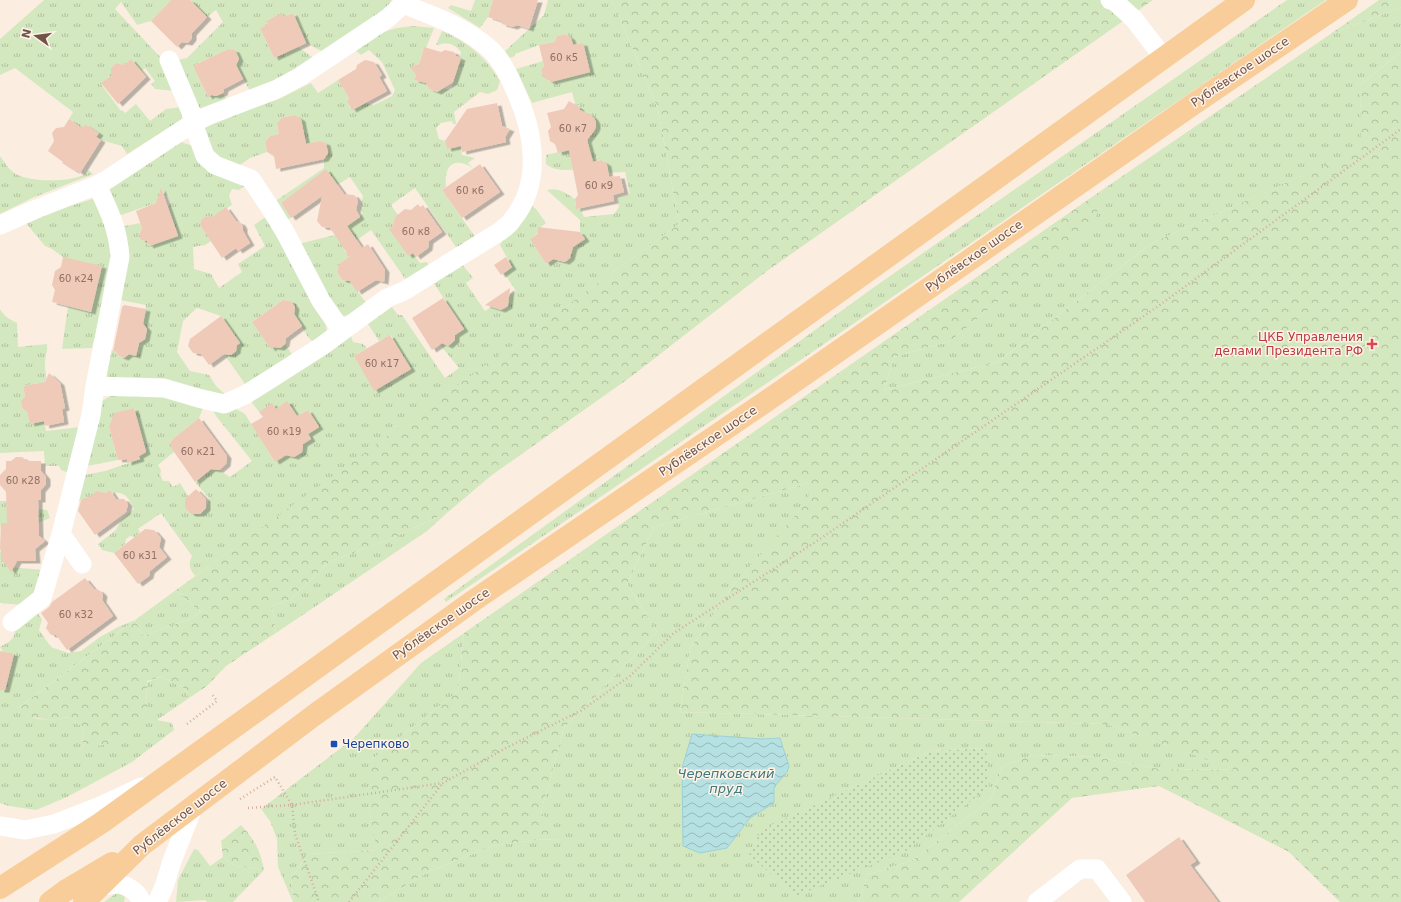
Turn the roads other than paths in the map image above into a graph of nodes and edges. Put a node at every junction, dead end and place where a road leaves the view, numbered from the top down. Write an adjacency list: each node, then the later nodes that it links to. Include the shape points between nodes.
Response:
1 (1110, 0): 5 (street, via 1134,19)
2 (1244, 0): 5 (main road)
3 (1347, 0): 16 (main road, Рублёвское шоссе, via 472,601)
4 (404, 2): 7 (street, via 388,18 301,76 277,89); 10 (street, via 473,36 493,52 521,102 533,156 531,176 520,209 512,221 499,232 404,291 387,298)
5 (1163, 57): 15 (main road)
6 (169, 60): 7 (street, via 191,112)
7 (193, 123): 8 (street); 10 (street, via 205,156 215,165 251,179 285,232 329,315)
8 (97, 185): 9 (street); 11 (street, via 112,217 119,239 120,257)
9 (0, 225)
10 (342, 331): 11 (street, via 245,395 224,404 164,388)
11 (95, 386): 12 (street, via 91,415)
12 (61, 534): 13 (street); 14 (street, via 42,598)
13 (82, 564)
14 (12, 622)
15 (171, 773): 17 (main road); 18 (street, via 54,824 25,830)
16 (194, 805): 19 (main road, Рублёвское шоссе); 25 (street)
17 (101, 823): 20 (main road); 22 (main road)
18 (0, 826)
19 (142, 844): 21 (main road, Рублёвское шоссе); 23 (main road)
20 (0, 888)
21 (92, 895): 24 (street, via 119,884 132,889 140,896)
22 (4, 902)
23 (50, 902)
24 (141, 902)
25 (157, 902)
26 (1037, 902): 27 (street, via 1080,869 1098,869)
27 (1122, 902)

